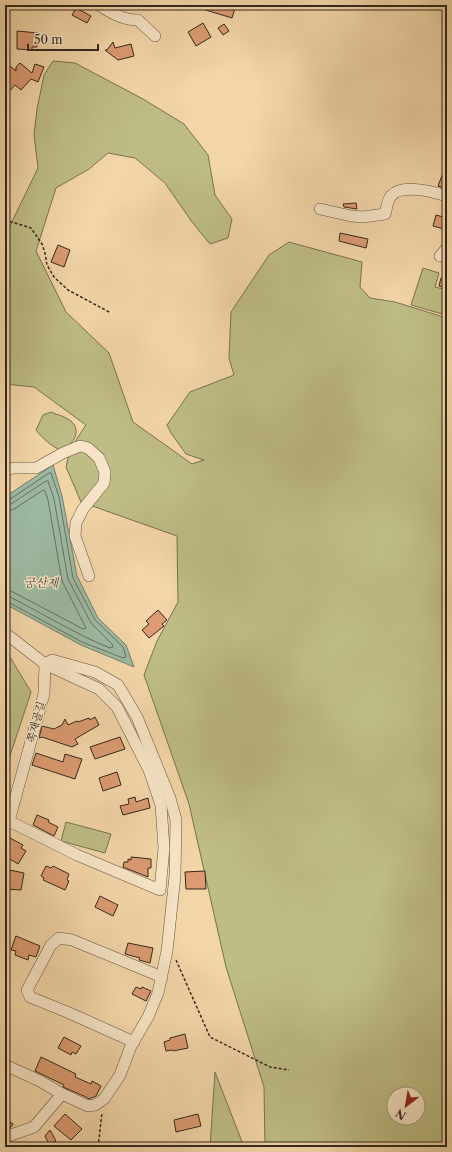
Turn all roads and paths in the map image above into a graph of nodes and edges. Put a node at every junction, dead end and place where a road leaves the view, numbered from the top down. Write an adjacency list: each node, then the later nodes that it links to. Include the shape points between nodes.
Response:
1 (99, 5): 2 (street, via 112,14 138,20)
2 (155, 36)
3 (447, 196): 4 (street, via 412,189 400,190 390,197 385,214 363,217)
4 (320, 209)
5 (5, 220): 6 (path, via 31,228 42,244 47,266 54,277 68,290)
6 (111, 313)
7 (5, 470): 8 (street, via 36,468 80,446 88,448 99,458 105,472 104,483 76,522 75,536)
8 (89, 576)
9 (5, 633): 10 (street)
10 (45, 664): 11 (street, 쪽재골길, via 44,694); 11 (street, via 99,689 117,707 149,770 160,805 164,848 160,890); 13 (street, via 52,660 95,672 118,685 137,718 170,798 176,820 175,876)
11 (7, 824)
12 (174, 957): 16 (path, via 210,1037 270,1067)
13 (162, 977): 14 (street, via 148,1018); 14 (street, via 72,940 59,938 51,945 27,990 30,997)
14 (134, 1042): 18 (street, via 120,1074)
15 (5, 1065): 17 (street)
16 (289, 1070)
17 (62, 1094): 18 (street, via 88,1106); 19 (street, via 34,1127)
18 (104, 1099): 20 (path)
19 (5, 1137)
20 (98, 1147)

